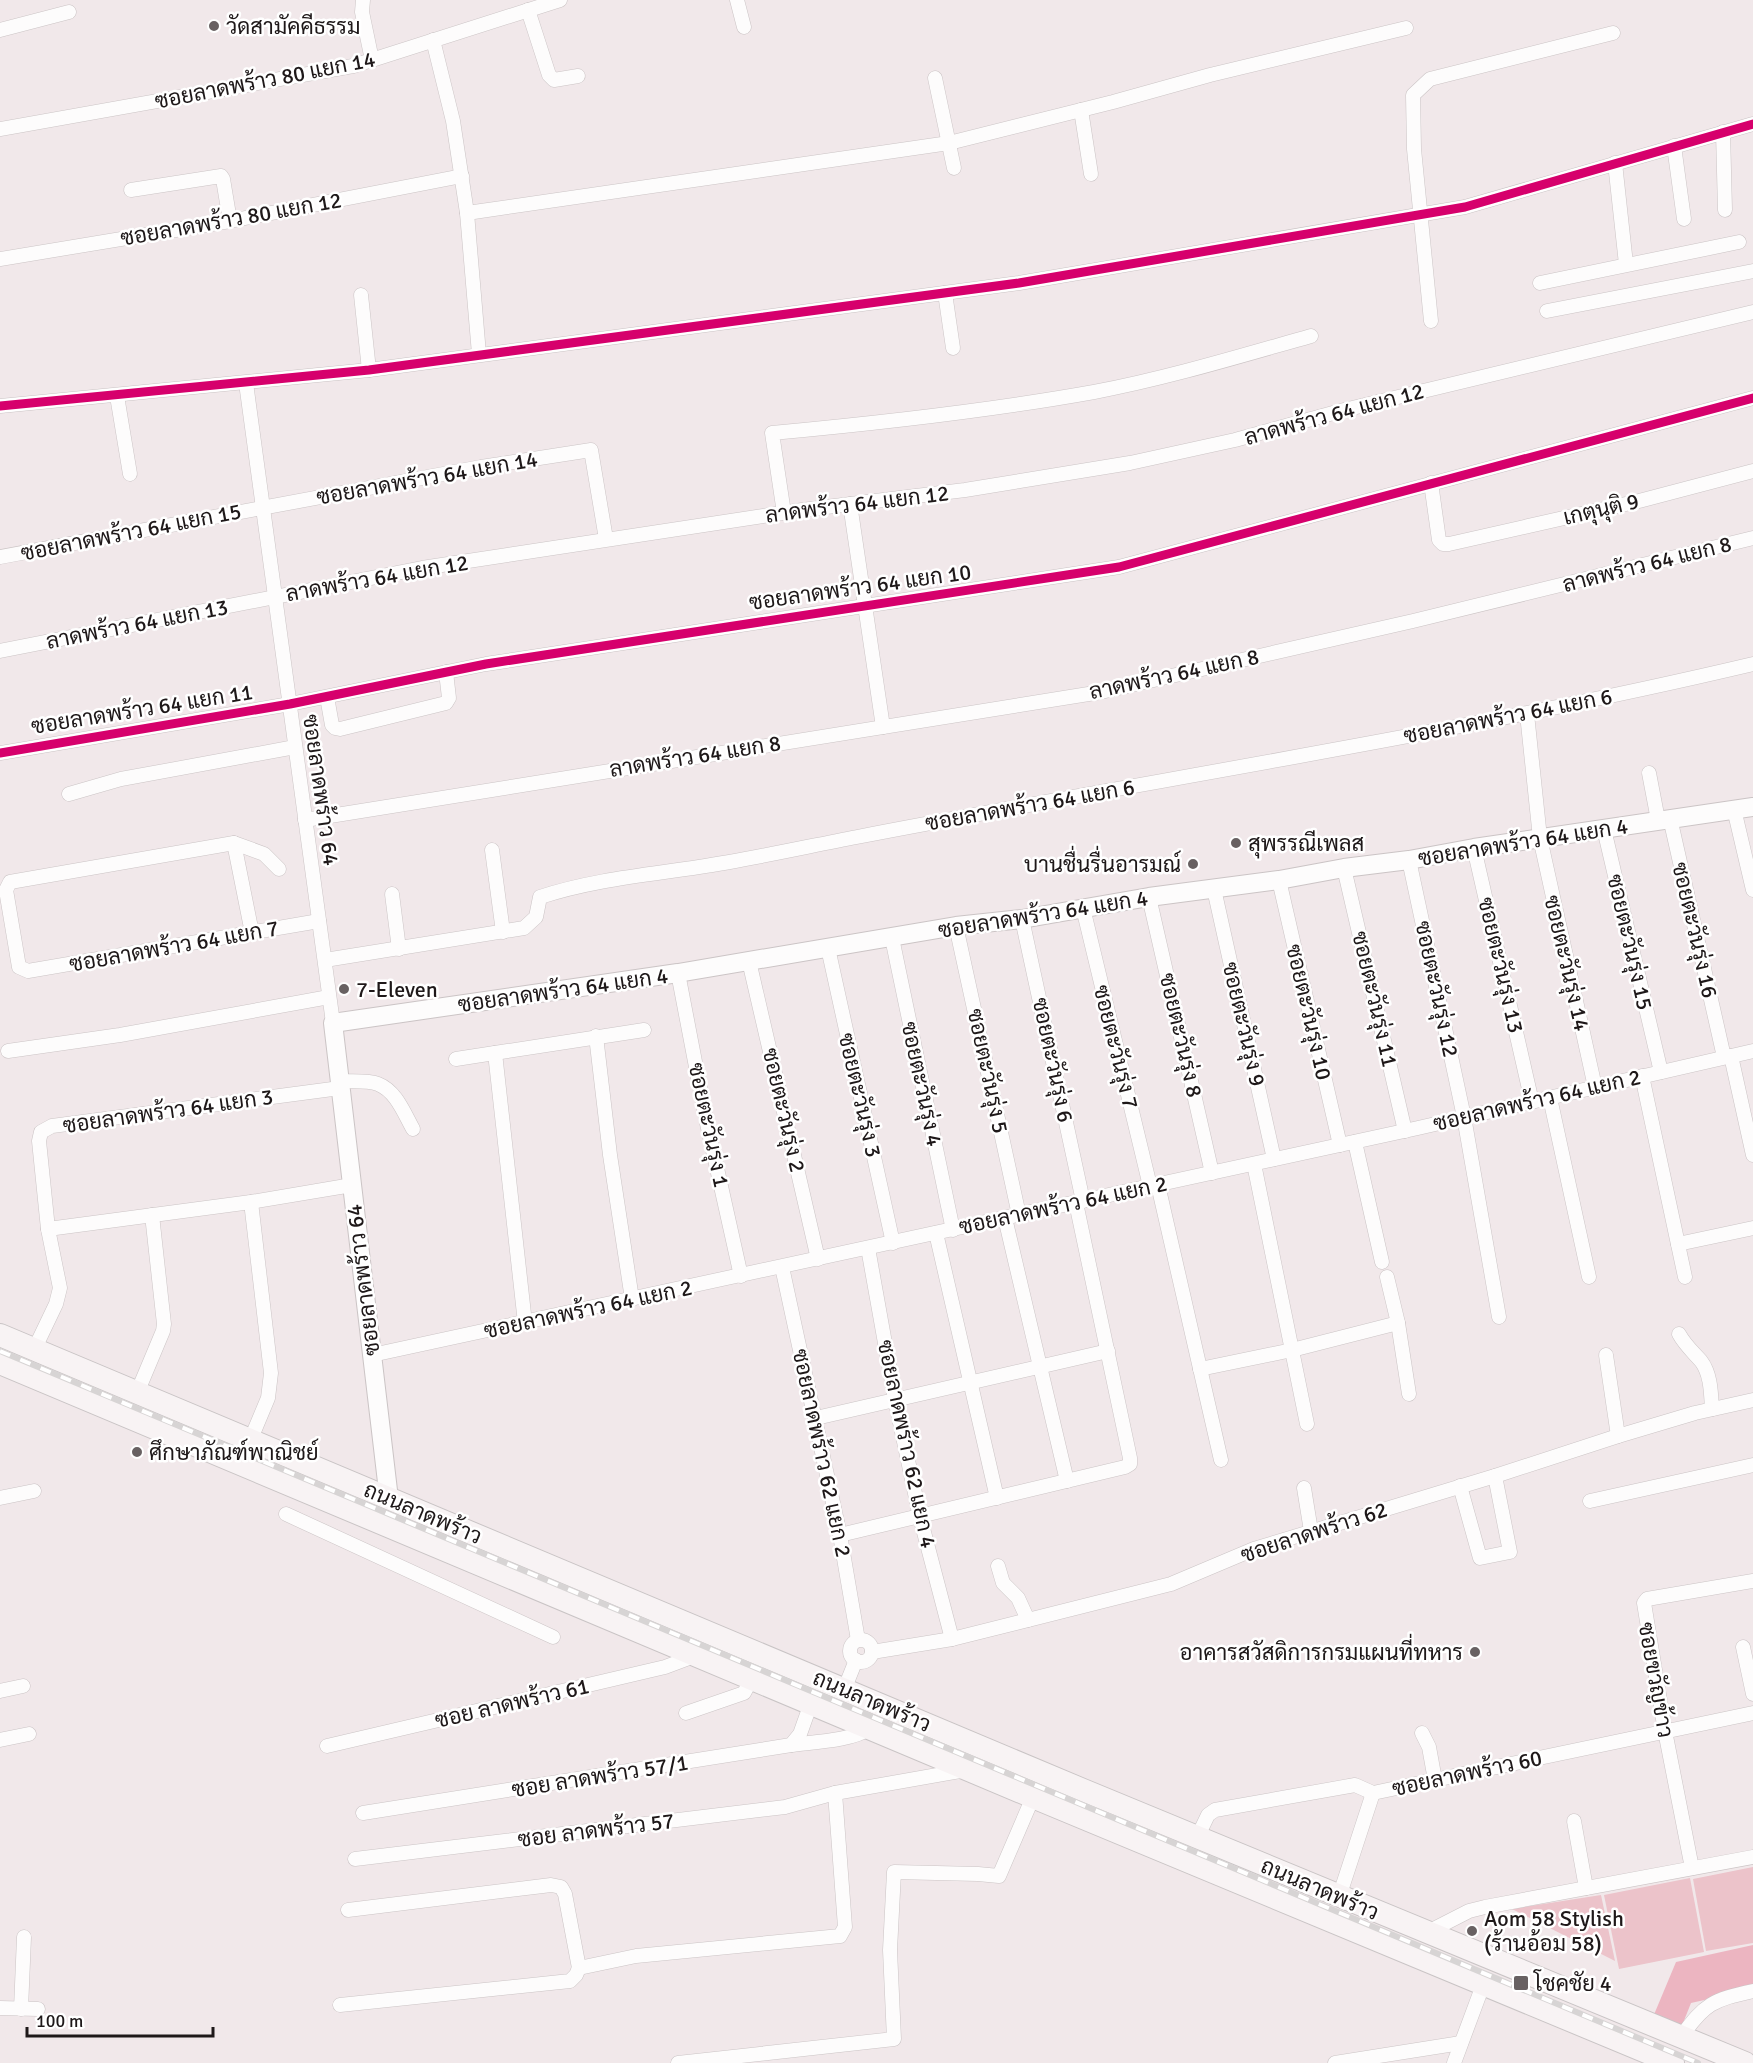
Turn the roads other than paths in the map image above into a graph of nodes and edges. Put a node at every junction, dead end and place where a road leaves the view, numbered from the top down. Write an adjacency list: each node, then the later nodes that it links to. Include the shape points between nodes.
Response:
1 (363, 0): 11 (street)
2 (560, 0): 4 (street, ซอยลาดพร้าว 80 แยก 14)
3 (737, 0): 6 (street)
4 (528, 10): 10 (street, ซอยลาดพร้าว 80 แยก 14); 12 (street, via 552,79)
5 (69, 12): 8 (street)
6 (744, 27)
7 (1406, 28): 14 (street)
8 (0, 30)
9 (1614, 33): 27 (street, via 1430,78 1421,86 1413,95)
10 (433, 40): 11 (street, ซอยลาดพร้าว 80 แยก 14); 23 (street)
11 (372, 60): 16 (street, ซอยลาดพร้าว 80 แยก 14)
12 (579, 76)
13 (934, 78): 18 (street)
14 (1081, 110): 18 (street); 22 (street)
15 (1753, 124): 17 (street)
16 (0, 129)
17 (1723, 132): 19 (street); 25 (street)
18 (949, 143): 21 (street); 26 (street)
19 (1674, 146): 20 (street); 28 (street)
20 (1615, 163): 27 (street); 32 (street)
21 (954, 168)
22 (1091, 174)
23 (462, 176): 26 (street); 29 (street, ซอยลาดพร้าว 80 แยก 12)
24 (131, 190): 29 (street, via 221,176)
25 (1725, 210)
26 (467, 213): 42 (street)
27 (1422, 216): 35 (street); 39 (street)
28 (1684, 219)
29 (230, 221): 31 (street, ซอยลาดพร้าว 80 แยก 12)
30 (1739, 242): 32 (street)
31 (0, 259)
32 (1626, 264): 34 (street)
33 (1753, 271): 37 (street)
34 (1540, 283)
35 (945, 293): 41 (street); 42 (street)
36 (361, 295): 43 (street)
37 (1547, 311)
38 (1753, 312): 51 (street, ลาดพร้าว 64 แยก 12, via 1130,463)
39 (1431, 321)
40 (1311, 336): 53 (street, via 1095,392 899,421 772,433)
41 (953, 348)
42 (479, 354): 43 (street)
43 (369, 370): 44 (street)
44 (246, 383): 45 (street); 52 (street, ซอยลาดพร้าว 64)
45 (117, 396): 47 (street); 49 (street)
46 (1753, 398): 50 (street, ซอยลาดพร้าว 64 แยก 10)
47 (0, 406)
48 (1753, 471): 50 (street, เกตุนุติ 9, via 1449,544 1439,540)
49 (130, 474)
50 (1431, 483): 58 (street, ซอยลาดพร้าว 64 แยก 10, via 1119,567)
51 (850, 504): 53 (street, ลาดพร้าว 64 แยก 12); 58 (street)
52 (263, 507): 55 (street, ซอยลาดพร้าว 64 แยก 14, via 591,450); 56 (street, ซอยลาดพร้าว 64 แยก 15); 57 (street, ซอยลาดพร้าว 64)
53 (784, 513): 55 (street, ลาดพร้าว 64 แยก 12)
54 (1753, 538): 65 (street, ลาดพร้าว 64 แยก 8, via 1101,692)
55 (606, 539): 57 (street, ลาดพร้าว 64 แยก 12, via 422,568)
56 (0, 557)
57 (274, 597): 59 (street, ลาดพร้าว 64 แยก 13); 63 (street, ซอยลาดพร้าว 64)
58 (866, 605): 61 (street, ซอยลาดพร้าว 64 แยก 10); 65 (street)
59 (0, 651)
60 (1753, 664): 64 (street, ซอยลาดพร้าว 64 แยก 6)
61 (446, 672): 62 (street, ซอยลาดพร้าว 64 แยก 10); 62 (street, via 447,703 340,729 332,725)
62 (327, 697): 63 (street, ซอยลาดพร้าว 64 แยก 10)
63 (290, 704): 66 (street, ซอยลาดพร้าว 64); 67 (street, ซอยลาดพร้าว 64 แยก 11)
64 (1527, 714): 75 (street, ซอยตะวันรุ่ง 14); 91 (street, ซอยลาดพร้าว 64 แยก 6, via 586,885 540,897 536,917 524,928)
65 (883, 727): 73 (street, ลาดพร้าว 64 แยก 8)
66 (295, 747): 69 (street, via 121,779); 73 (street, ซอยลาดพร้าว 64)
67 (0, 753)
68 (1649, 773): 72 (street, ซอยตะวันรุ่ง 16)
69 (69, 794)
70 (1753, 807): 71 (street, ซอยลาดพร้าว 64 แยก 4)
71 (1734, 809): 72 (street, ซอยลาดพร้าว 64 แยก 4); 84 (street)
72 (1664, 819): 74 (street, ซอยลาดพร้าว 64 แยก 4); 106 (street, ซอยตะวันรุ่ง 16, via 1720,1042)
73 (304, 820): 89 (street, ซอยลาดพร้าว 64)
74 (1604, 829): 75 (street, ซอยลาดพร้าว 64 แยก 4); 108 (street, ซอยตะวันรุ่ง 15)
75 (1540, 838): 77 (street, ซอยลาดพร้าว 64 แยก 4); 111 (street, ซอยตะวันรุ่ง 14)
76 (234, 843): 81 (street, via 264,854); 92 (street); 92 (street, ซอยลาดพร้าว 64 แยก 7, via 10,882 6,890 19,967 28,971)
77 (1474, 848): 79 (street, ซอยลาดพร้าว 64 แยก 4); 113 (street, ซอยตะวันรุ่ง 13)
78 (492, 850): 91 (street)
79 (1409, 860): 80 (street, ซอยลาดพร้าว 64 แยก 4); 114 (street, ซอยตะวันรุ่ง 12)
80 (1344, 868): 82 (street, ซอยลาดพร้าว 64 แยก 4); 116 (street, ซอยตะวันรุ่ง 11)
81 (279, 869)
82 (1279, 880): 83 (street, ซอยลาดพร้าว 64 แยก 4); 118 (street, ซอยตะวันรุ่ง 10)
83 (1214, 889): 86 (street, ซอยลาดพร้าว 64 แยก 4); 120 (street, ซอยตะวันรุ่ง 9)
84 (1753, 890)
85 (392, 894): 95 (street)
86 (1149, 897): 87 (street, ซอยลาดพร้าว 64 แยก 4); 122 (street, ซอยตะวันรุ่ง 8)
87 (1083, 909): 88 (street, ซอยลาดพร้าว 64 แยก 4); 124 (street, ซอยตะวันรุ่ง 7)
88 (1022, 919): 90 (street, ซอยลาดพร้าว 64 แยก 4); 126 (street, ซอยตะวันรุ่ง 6)
89 (319, 921): 92 (street, ซอยลาดพร้าว 64 แยก 7); 96 (street, ซอยลาดพร้าว 64)
90 (956, 926): 93 (street, ซอยลาดพร้าว 64 แยก 4); 128 (street, ซอยตะวันรุ่ง 5)
91 (504, 932): 95 (street, ซอยลาดพร้าว 64 แยก 6)
92 (252, 933)
93 (892, 938): 94 (street, ซอยลาดพร้าว 64 แยก 4); 132 (street, ซอยตะวันรุ่ง 4)
94 (828, 948): 97 (street, ซอยลาดพร้าว 64 แยก 4); 134 (street, ซอยตะวันรุ่ง 3)
95 (399, 949): 96 (street, ซอยลาดพร้าว 64 แยก 6)
96 (325, 960): 99 (street, ซอยลาดพร้าว 64)
97 (749, 961): 98 (street, ซอยลาดพร้าว 64 แยก 4); 137 (street, ซอยตะวันรุ่ง 2)
98 (678, 973): 100 (street, ซอยลาดพร้าว 64 แยก 4); 140 (street, ซอยตะวันรุ่ง 1)
99 (329, 997): 100 (street, ซอยลาดพร้าว 64); 104 (street)
100 (333, 1023): 110 (street, ซอยลาดพร้าว 64)
101 (644, 1030): 102 (street)
102 (596, 1036): 105 (street); 144 (street)
103 (1753, 1051): 106 (street, ซอยลาดพร้าว 64 แยก 2)
104 (8, 1052)
105 (495, 1053): 107 (street); 146 (street)
106 (1728, 1057): 108 (street, ซอยลาดพร้าว 64 แยก 2); 119 (street, ซอยตะวันรุ่ง 16)
107 (456, 1059)
108 (1661, 1072): 109 (street, ซอยลาดพร้าว 64 แยก 2)
109 (1642, 1076): 111 (street, ซอยลาดพร้าว 64 แยก 2); 135 (street)
110 (340, 1084): 115 (street, ซอยลาดพร้าว 64 แยก 3, via 377,1083 399,1103); 123 (street, ซอยลาดพร้าว 64); 131 (street, ซอยลาดพร้าว 64 แยก 3, via 52,1126 41,1132 39,1141)
111 (1595, 1087): 112 (street, ซอยลาดพร้าว 64 แยก 2)
112 (1550, 1098): 113 (street, ซอยลาดพร้าว 64 แยก 2); 142 (street)
113 (1532, 1102): 114 (street, ซอยลาดพร้าว 64 แยก 2)
114 (1464, 1117): 116 (street, ซอยลาดพร้าว 64 แยก 2); 145 (street, ซอยตะวันรุ่ง 12)
115 (413, 1130)
116 (1405, 1131): 117 (street, ซอยลาดพร้าว 64 แยก 2)
117 (1355, 1142): 118 (street, ซอยลาดพร้าว 64 แยก 2); 138 (street)
118 (1340, 1145): 120 (street, ซอยลาดพร้าว 64 แยก 2)
119 (1753, 1155)
120 (1275, 1159): 121 (street, ซอยลาดพร้าว 64 แยก 2)
121 (1254, 1164): 122 (street, ซอยลาดพร้าว 64 แยก 2); 152 (street)
122 (1212, 1173): 124 (street, ซอยลาดพร้าว 64 แยก 2)
123 (352, 1185): 125 (street); 153 (street, ซอยลาดพร้าว 64)
124 (1154, 1185): 126 (street, ซอยลาดพร้าว 64 แยก 2); 157 (street, ซอยตะวันรุ่ง 7)
125 (251, 1202): 127 (street); 167 (street, via 271,1373 268,1398)
126 (1080, 1202): 128 (street, ซอยลาดพร้าว 64 แยก 2); 151 (street, ซอยตะวันรุ่ง 6)
127 (152, 1215): 131 (street); 159 (street, via 164,1324)
128 (1019, 1215): 129 (street, ซอยลาดพร้าว 64 แยก 2)
129 (1005, 1218): 132 (street, ซอยลาดพร้าว 64 แยก 2); 156 (street)
130 (1753, 1228): 135 (street)
131 (48, 1229): 150 (street, ซอยลาดพร้าว 64 แยก 3, via 60,1288)
132 (952, 1230): 133 (street, ซอยลาดพร้าว 64 แยก 2)
133 (936, 1233): 134 (street, ซอยลาดพร้าว 64 แยก 2); 158 (street)
134 (893, 1243): 136 (street, ซอยลาดพร้าว 64 แยก 2)
135 (1678, 1244): 143 (street)
136 (868, 1248): 137 (street, ซอยลาดพร้าว 64 แยก 2); 161 (street, ซอยลาดพร้าว 62 แยก 4)
137 (818, 1259): 139 (street, ซอยลาดพร้าว 64 แยก 2)
138 (1382, 1262)
139 (782, 1267): 140 (street, ซอยลาดพร้าว 64 แยก 2); 164 (street, ซอยลาดพร้าว 62 แยก 2)
140 (741, 1276): 144 (street, ซอยลาดพร้าว 64 แยก 2)
141 (1387, 1277): 147 (street)
142 (1589, 1277)
143 (1685, 1277)
144 (632, 1299): 146 (street, ซอยลาดพร้าว 64 แยก 2)
145 (1499, 1317)
146 (525, 1323): 153 (street, ซอยลาดพร้าว 64 แยก 2)
147 (1398, 1323): 152 (street); 160 (street)
148 (1679, 1334): 163 (street, via 1703,1363 1709,1377)
149 (0, 1335): 150 (main road, ถนนลาดพร้าว)
150 (34, 1350): 159 (main road, ถนนลาดพร้าว)
151 (1108, 1350): 156 (street); 171 (street, ซอยตะวันรุ่ง 6, via 1130,1464)
152 (1292, 1350): 157 (street); 165 (street)
153 (372, 1355): 177 (street, ซอยลาดพร้าว 64)
154 (1606, 1355): 166 (street)
155 (0, 1363): 181 (main road, ถนนลาดพร้าว)
156 (1040, 1366): 158 (street); 171 (street)
157 (1200, 1369): 168 (street, ซอยตะวันรุ่ง 7)
158 (971, 1382): 161 (street); 176 (street)
159 (137, 1393): 167 (main road, ถนนลาดพร้าว)
160 (1409, 1394)
161 (896, 1399): 164 (street); 180 (street, ซอยลาดพร้าว 62 แยก 4)
162 (1753, 1400): 163 (street, ซอยลาดพร้าว 62)
163 (1712, 1409): 166 (street, ซอยลาดพร้าว 62)
164 (816, 1418): 183 (street, ซอยลาดพร้าว 62 แยก 2)
165 (1307, 1424)
166 (1618, 1436): 170 (street, ซอยลาดพร้าว 62)
167 (250, 1441): 177 (main road, ถนนลาดพร้าว)
168 (1221, 1460)
169 (1753, 1465): 178 (street)
170 (1495, 1476): 172 (street, ซอยลาดพร้าว 62); 172 (street, via 1510,1552 1480,1558)
171 (1067, 1480): 176 (street)
172 (1460, 1486): 182 (street, ซอยลาดพร้าว 62)
173 (1304, 1488): 182 (street)
174 (34, 1491): 175 (street)
175 (0, 1498)
176 (997, 1498): 180 (street)
177 (388, 1499): 181 (main road); 196 (main road, ถนนลาดพร้าว)
178 (1590, 1502)
179 (286, 1514): 187 (street)
180 (920, 1517): 183 (street); 188 (street, ซอยลาดพร้าว 62 แยก 4)
181 (381, 1522): 192 (main road, ถนนลาดพร้าว)
182 (1311, 1531): 186 (street, ซอยลาดพร้าว 62, via 1254,1549 1171,1584)
183 (840, 1535): 189 (street, ซอยลาดพร้าว 62 แยก 2)
184 (998, 1566): 186 (street, via 1003,1583 1018,1598)
185 (1753, 1581): 203 (street, ซอยขวัญข้าว, via 1647,1599 1644,1603)
186 (1028, 1620): 188 (street, ซอยลาดพร้าว 62)
187 (554, 1637)
188 (952, 1639): 191 (street, ซอยลาดพร้าว 62)
189 (858, 1640): 191 (street, via 868,1642); 193 (street, via 850,1651)
190 (1743, 1647): 198 (street)
191 (872, 1652): 193 (street, ซอยลาดพร้าว 62, via 866,1661)
192 (697, 1655): 194 (main road, ถนนลาดพร้าว); 208 (street, ซอย ลาดพร้าว 61, via 665,1666)
193 (856, 1660): 196 (street)
194 (752, 1678): 199 (main road, ถนนลาดพร้าว); 200 (street, via 744,1693)
195 (23, 1686): 197 (street)
196 (844, 1690): 210 (main road, ถนนลาดพร้าว)
197 (0, 1691)
198 (1753, 1694)
199 (811, 1703): 202 (main road, ถนนลาดพร้าว); 207 (street, via 800,1734)
200 (686, 1713)
201 (1753, 1713): 203 (street, ซอยลาดพร้าว 60)
202 (870, 1728): 207 (street, ซอย ลาดพร้าว 57/1, via 851,1736); 209 (main road, ถนนลาดพร้าว)
203 (1665, 1731): 211 (street, ซอยลาดพร้าว 60); 220 (street, ซอยขวัญข้าว)
204 (1422, 1733): 211 (street, via 1429,1747)
205 (29, 1734): 206 (street)
206 (0, 1740)
207 (791, 1745): 215 (street, ซอย ลาดพร้าว 57/1)
208 (327, 1746)
209 (968, 1770): 212 (street, ซอย ลาดพร้าว 57); 214 (main road, ถนนลาดพร้าว)
210 (1045, 1774): 214 (main road); 217 (main road, ถนนลาดพร้าว)
211 (1435, 1780): 213 (street, ซอยลาดพร้าว 60)
212 (835, 1792): 219 (street, ซอย ลาดพร้าว 57, via 785,1807); 226 (street, via 845,1927 840,1936 636,1956)
213 (1373, 1793): 217 (street, ซอยลาดพร้าว 60, via 1355,1785 1215,1809); 222 (street)
214 (1033, 1797): 227 (main road, ถนนลาดพร้าว); 235 (street, via 999,1876 894,1872 890,1950 894,2038)
215 (363, 1813)
216 (1574, 1821): 221 (street)
217 (1197, 1838): 222 (main road, ถนนลาดพร้าว)
218 (1753, 1857): 220 (street)
219 (355, 1859)
220 (1692, 1868): 221 (street)
221 (1586, 1888): 224 (street, via 1469,1911)
222 (1339, 1897): 224 (main road, ถนนลาดพร้าว)
223 (348, 1910): 226 (street, via 551,1885 561,1887)
224 (1426, 1933): 233 (main road, ถนนลาดพร้าว)
225 (24, 1937): 231 (street)
226 (579, 1968): 229 (street, via 570,1980)
227 (1483, 1985): 234 (street); 239 (main road, ถนนลาดพร้าว)
228 (1753, 1991): 233 (street, via 1709,2004)
229 (340, 2005)
230 (0, 2008): 231 (street)
231 (21, 2009): 232 (street)
232 (38, 2009)
233 (1681, 2037): 240 (main road, ถนนลาดพร้าว)
234 (1461, 2043): 236 (street); 238 (street)
235 (763, 2058): 237 (street)
236 (1340, 2062)
237 (678, 2063)
238 (1454, 2063)
239 (1673, 2063)
240 (1745, 2063)

